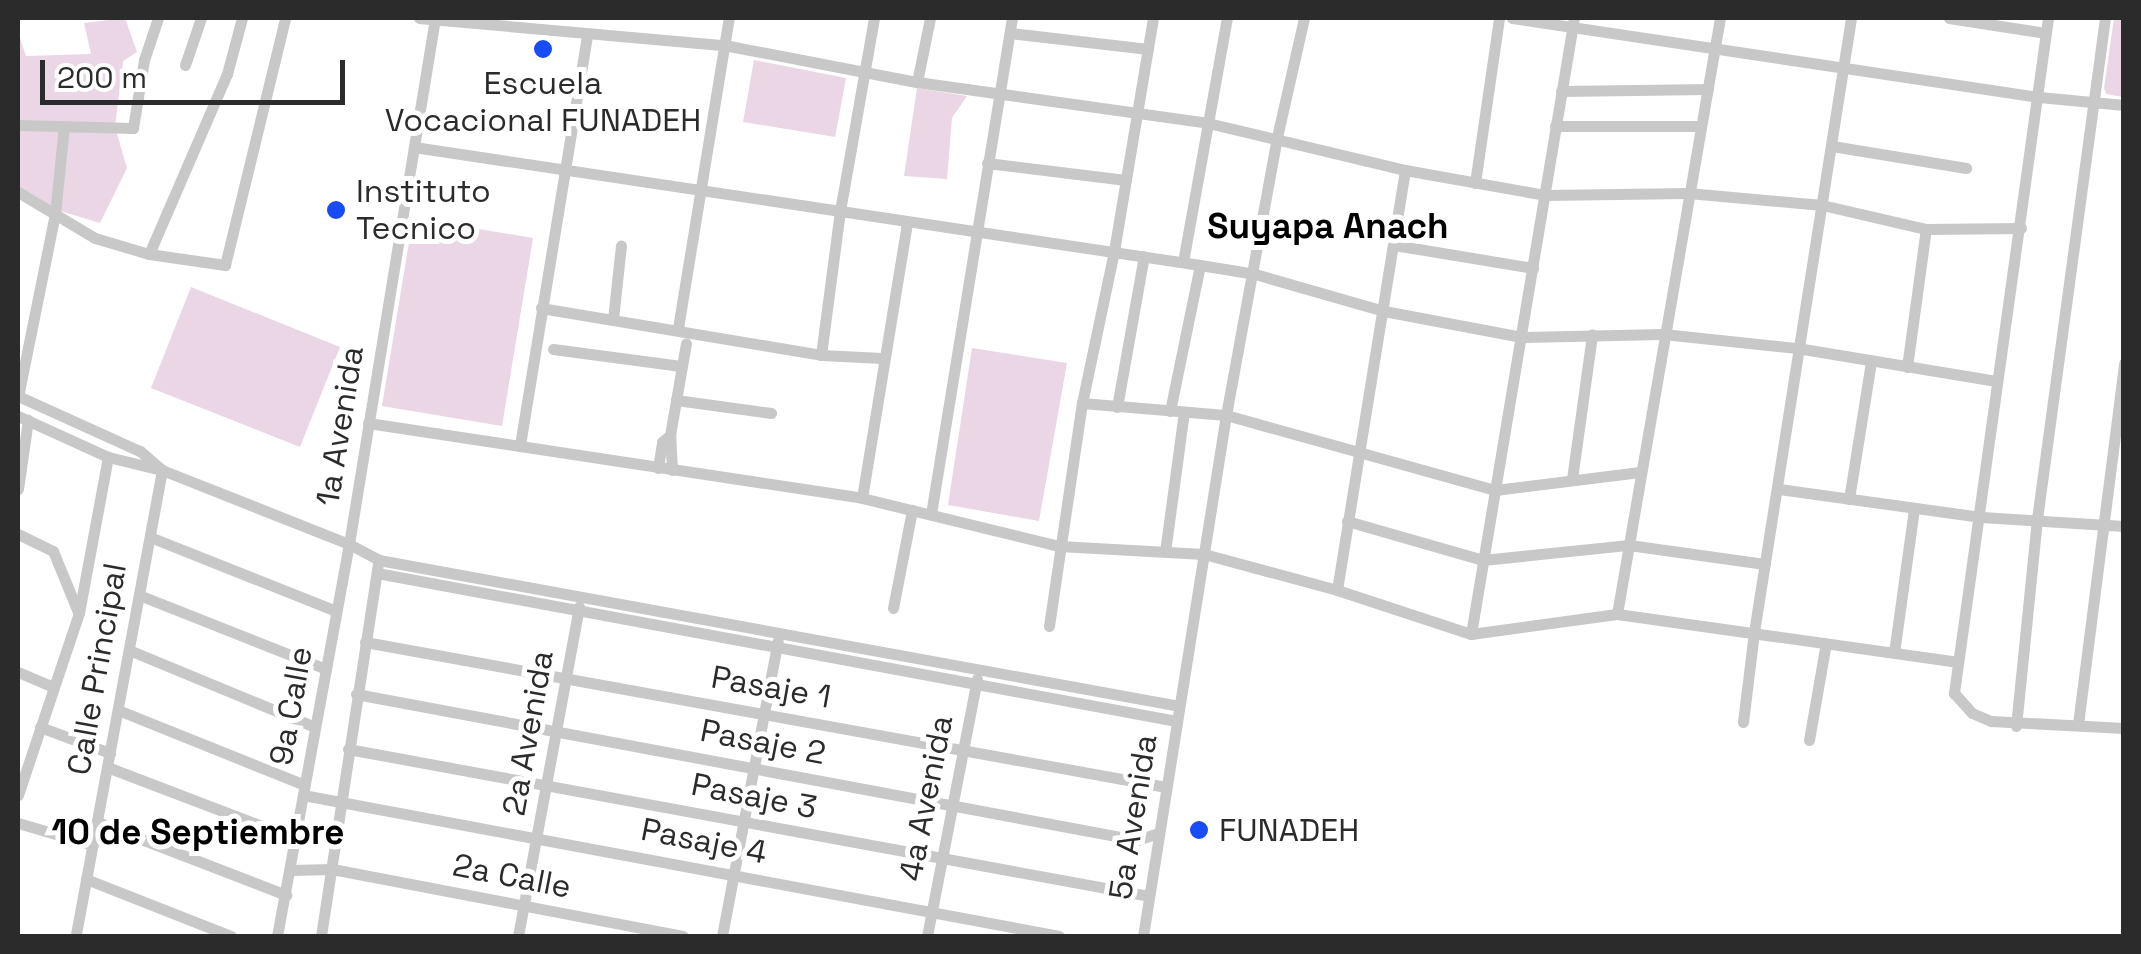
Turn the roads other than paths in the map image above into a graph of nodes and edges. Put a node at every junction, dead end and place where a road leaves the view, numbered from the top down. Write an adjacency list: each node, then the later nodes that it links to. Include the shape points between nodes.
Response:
1 (158, 18): 41 (street, via 133,128)
2 (201, 18): 28 (street)
3 (242, 18): 67 (street, via 226,74)
4 (285, 18): 67 (street, via 225,265)
5 (419, 18): 20 (street)
6 (729, 18): 25 (street)
7 (874, 18): 30 (street)
8 (930, 18): 31 (street)
9 (1012, 18): 22 (street)
10 (1153, 18): 26 (street)
11 (1226, 18): 39 (street)
12 (1304, 18): 44 (street, 5a Avenida)
13 (1499, 18): 52 (street)
14 (1512, 18): 21 (street)
15 (1720, 18): 27 (street)
16 (1851, 18): 29 (street)
17 (1949, 18): 23 (street)
18 (2048, 18): 23 (street)
19 (2105, 18): 36 (street)
20 (435, 19): 24 (street); 46 (street, 1a Avenida)
21 (1573, 22): 27 (street); 33 (street)
22 (1010, 33): 26 (street); 34 (street)
23 (2046, 33): 35 (street)
24 (587, 34): 25 (street); 50 (street)
25 (724, 44): 30 (street); 53 (street)
26 (1148, 48): 38 (street)
27 (1715, 48): 29 (street); 32 (street)
28 (185, 66)
29 (1842, 68): 35 (street); 45 (street)
30 (866, 72): 31 (street); 58 (street)
31 (917, 82): 34 (street)
32 (1708, 89): 33 (street); 43 (street)
33 (1561, 91): 42 (street)
34 (998, 94): 38 (street); 47 (street)
35 (2039, 96): 36 (street); 61 (street)
36 (2094, 102): 37 (street); 118 (street)
37 (2124, 105)
38 (1138, 111): 39 (street); 51 (street)
39 (1208, 123): 44 (street); 69 (street)
40 (18, 125): 41 (street)
41 (64, 126): 59 (street)
42 (1555, 126): 43 (street); 56 (street)
43 (1702, 126): 55 (street)
44 (1276, 136): 49 (street); 72 (street, 5a Avenida)
45 (1832, 146): 48 (street); 57 (street)
46 (414, 147): 50 (street); 99 (street, 1a Avenida)
47 (987, 163): 51 (street); 63 (street)
48 (1966, 168)
49 (1405, 170): 52 (street); 64 (street)
50 (564, 173): 53 (street); 73 (street)
51 (1126, 180): 66 (street)
52 (1475, 183): 56 (street)
53 (700, 189): 58 (street); 76 (street)
54 (18, 192): 59 (street)
55 (1688, 193): 56 (street); 57 (street); 78 (street)
56 (1546, 195): 71 (street)
57 (1822, 204): 62 (street); 81 (street)
58 (840, 211): 60 (street); 83 (street)
59 (55, 214): 67 (street, via 95,238); 90 (street)
60 (906, 222): 63 (street); 84 (street)
61 (2021, 228): 62 (street); 89 (street)
62 (1926, 229): 88 (street)
63 (977, 232): 66 (street); 116 (street)
64 (1394, 245): 71 (street); 74 (street)
65 (621, 246): 75 (street)
66 (1114, 250): 68 (street); 92 (street)
67 (150, 254)
68 (1144, 256): 69 (street); 93 (street)
69 (1183, 262): 70 (street)
70 (1200, 265): 72 (street); 94 (street)
71 (1533, 268): 79 (street)
72 (1254, 274): 74 (street); 97 (street, 5a Avenida)
73 (541, 308): 75 (street); 101 (street)
74 (1384, 311): 79 (street); 102 (street)
75 (614, 318): 76 (street)
76 (678, 328): 83 (street)
77 (1592, 334): 78 (street); 79 (street); 108 (street)
78 (1663, 334): 81 (street); 107 (street)
79 (1522, 337): 111 (street)
80 (686, 343): 87 (street)
81 (1798, 348): 85 (street); 110 (street)
82 (553, 349): 87 (street)
83 (821, 355): 84 (street)
84 (882, 358): 112 (street)
85 (1871, 361): 88 (street); 113 (street)
86 (2124, 363): 120 (street)
87 (682, 366): 91 (street)
88 (1906, 367): 89 (street)
89 (1996, 381): 117 (street)
90 (18, 397): 105 (street, 1a Avenida, via 140,450)
91 (676, 400): 96 (street); 100 (street)
92 (1082, 404): 93 (street); 126 (street)
93 (1117, 406): 94 (street)
94 (1170, 411): 95 (street)
95 (1184, 412): 97 (street); 127 (street)
96 (771, 413)
97 (1226, 415): 102 (street); 128 (street, 5a Avenida)
98 (23, 418): 103 (street); 109 (street)
99 (368, 423): 101 (street); 124 (street, 1a Avenida)
100 (670, 435): 104 (street, via 662,442); 106 (street)
101 (520, 445): 104 (street)
102 (1358, 451): 111 (street); 119 (street)
103 (108, 457): 105 (street); 136 (street)
104 (658, 468): 106 (street)
105 (162, 470): 123 (street, Calle Principal); 124 (street, 1a Avenida)
106 (672, 470): 112 (street)
107 (1640, 472): 108 (street); 125 (street)
108 (1572, 479): 111 (street)
109 (18, 489)
110 (1779, 489): 113 (street); 130 (street)
111 (1495, 490): 129 (street)
112 (862, 498): 115 (street)
113 (1850, 499): 114 (street)
114 (1914, 508): 117 (street); 148 (street)
115 (912, 510): 116 (street); 135 (street)
116 (931, 514): 126 (street)
117 (1981, 517): 118 (street); 149 (street)
118 (2036, 519): 120 (street); 163 (street)
119 (1347, 521): 129 (street); 132 (street)
120 (2101, 524): 121 (street); 162 (street)
121 (2124, 526)
122 (18, 534): 136 (street, via 53,550)
123 (150, 537): 133 (street, Calle Principal); 137 (street)
124 (349, 544): 131 (street); 137 (street, 9a Calle)
125 (1629, 545): 129 (street); 130 (street); 139 (street)
126 (1059, 546): 127 (street); 140 (street)
127 (1164, 552): 128 (street)
128 (1204, 554): 132 (street); 157 (street, 5a Avenida)
129 (1483, 560): 143 (street)
130 (1765, 564): 142 (street)
131 (378, 566): 134 (street); 138 (street); 144 (street)
132 (1336, 590): 143 (street)
133 (139, 595): 147 (street, Calle Principal); 150 (street)
134 (581, 598): 138 (street, 2a Avenida); 141 (street)
135 (893, 608)
136 (79, 612): 155 (street)
137 (336, 612): 150 (street, 9a Calle)
138 (578, 613): 146 (street); 153 (street, 2a Avenida)
139 (1618, 614): 142 (street); 143 (street)
140 (1049, 626)
141 (780, 632): 146 (street); 151 (street)
142 (1754, 632): 145 (street); 161 (street)
143 (1471, 634)
144 (365, 642): 153 (street, Pasaje 1); 156 (street)
145 (1826, 643): 148 (street); 168 (street)
146 (777, 648): 154 (street); 159 (street)
147 (128, 650): 158 (street, Calle Principal); 165 (street)
148 (1894, 652): 149 (street)
149 (1958, 662): 163 (street, via 1954,693 1960,702 1990,721)
150 (326, 669): 165 (street, 9a Calle)
151 (979, 670): 154 (street, 4a Avenida); 157 (street)
152 (18, 672): 155 (street)
153 (566, 678): 159 (street, Pasaje 1); 167 (street, 2a Avenida)
154 (976, 686): 160 (street); 170 (street, 4a Avenida)
155 (54, 687): 164 (street)
156 (356, 694): 167 (street, Pasaje 2); 169 (street)
157 (1179, 706): 160 (street, 5a Avenida)
158 (118, 710): 171 (street, Calle Principal); 176 (street)
159 (764, 714): 170 (street, Pasaje 1); 173 (street)
160 (1176, 721): 175 (street, 5a Avenida)
161 (1744, 722)
162 (2078, 724): 163 (street); 166 (street)
163 (2016, 726)
164 (40, 727): 171 (street); 177 (street)
165 (316, 727): 176 (street, 9a Calle)
166 (2124, 728)
167 (557, 730): 173 (street, Pasaje 2); 174 (street, 2a Avenida)
168 (1809, 740)
169 (348, 749): 174 (street, Pasaje 3); 178 (street)
170 (964, 750): 175 (street, Pasaje 1); 179 (street, 4a Avenida)
171 (110, 753): 172 (street, Calle Principal)
172 (107, 767): 180 (street, Calle Principal); 185 (street)
173 (754, 769): 179 (street, Pasaje 2); 181 (street)
174 (546, 784): 181 (street, Pasaje 3); 184 (street, 2a Avenida)
175 (1166, 787): 183 (street, 5a Avenida)
176 (304, 790): 178 (street, Pasaje 4); 185 (street, 9a Calle)
177 (18, 795)
178 (339, 798): 184 (street, Pasaje 4); 189 (street)
179 (953, 805): 183 (street, Pasaje 2, via 1137,840); 187 (street, 4a Avenida)
180 (97, 822): 186 (street, Calle Principal); 192 (street)
181 (744, 822): 187 (street, Pasaje 3); 190 (street)
182 (18, 823): 186 (street)
183 (1158, 833): 193 (street, 5a Avenida)
184 (536, 838): 190 (street, Pasaje 4); 194 (street, 2a Avenida)
185 (296, 839): 188 (street, 9a Calle)
186 (92, 845): 191 (street, Calle Principal)
187 (942, 859): 193 (street, Pasaje 3); 195 (street, 4a Avenida)
188 (290, 870): 189 (street, 2a Calle); 192 (street, 9a Calle)
189 (332, 870): 194 (street, 2a Calle); 199 (street)
190 (734, 874): 195 (street, Pasaje 4); 202 (street)
191 (86, 878): 196 (street, Calle Principal); 197 (street)
192 (286, 896): 198 (street, 9a Calle)
193 (1149, 896): 205 (street, 5a Avenida)
194 (524, 906): 200 (street, 2a Avenida); 201 (street, 2a Calle)
195 (932, 914): 203 (street, 4a Avenida); 204 (street, Pasaje 4)
196 (76, 936)
197 (231, 936)
198 (278, 936)
199 (321, 936)
200 (518, 936)
201 (683, 936)
202 (722, 936)
203 (927, 936)
204 (1059, 936)
205 (1142, 936)

